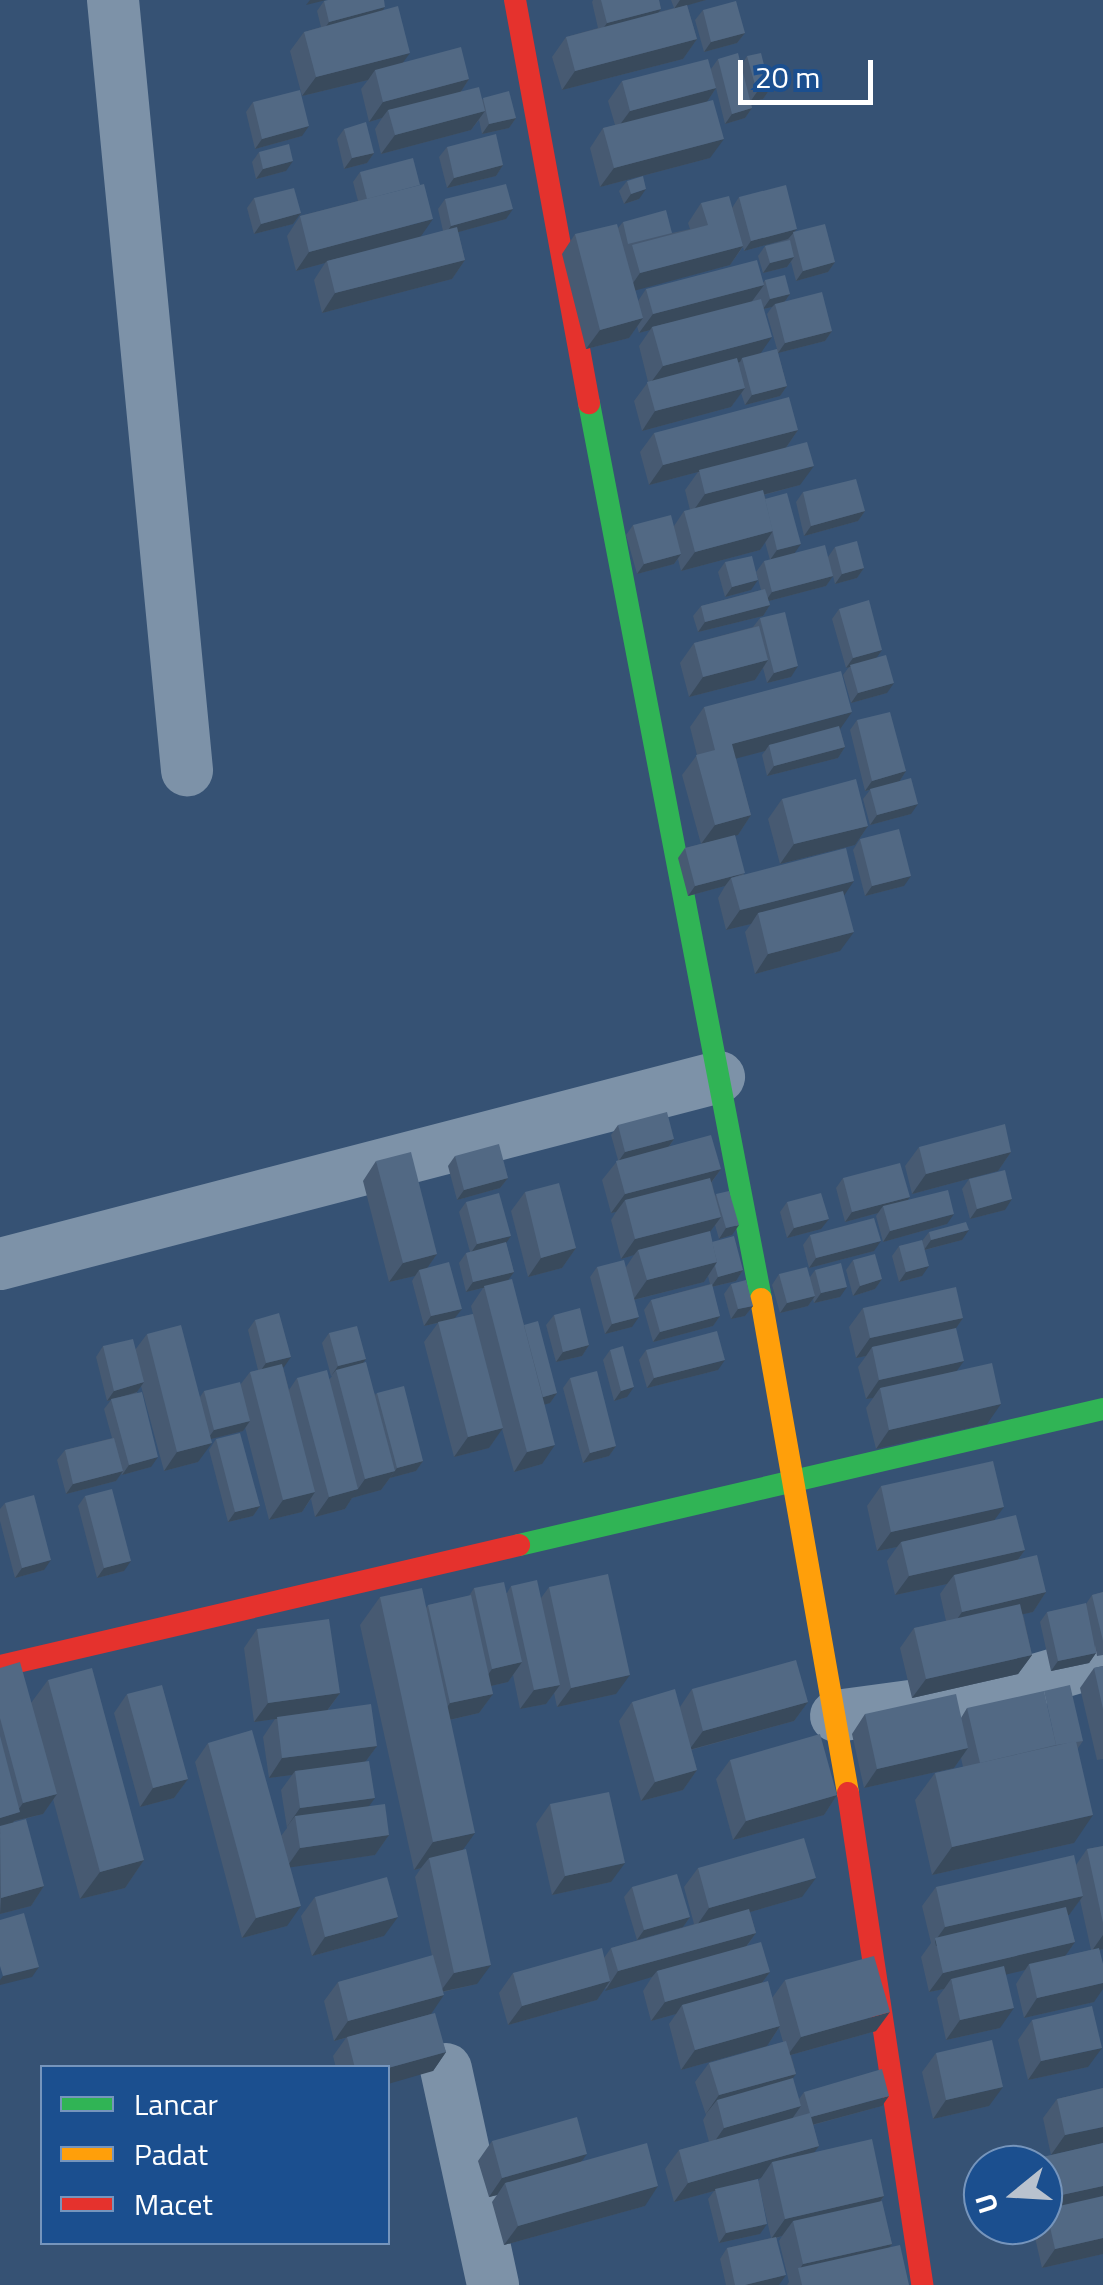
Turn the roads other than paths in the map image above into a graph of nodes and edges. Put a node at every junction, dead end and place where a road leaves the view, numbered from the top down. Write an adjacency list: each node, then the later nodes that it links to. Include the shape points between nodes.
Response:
1 (113, 0): 3 (street)
2 (515, 0): 4 (street)
3 (187, 770)
4 (719, 1077): 5 (street); 7 (street)
5 (0, 1264)
6 (1103, 1410): 7 (street)
7 (792, 1481): 9 (street); 10 (street)
8 (1103, 1660): 10 (street, via 977,1697)
9 (0, 1666)
10 (836, 1716): 13 (street)
11 (446, 2069): 12 (street)
12 (494, 2285)
13 (922, 2285)

